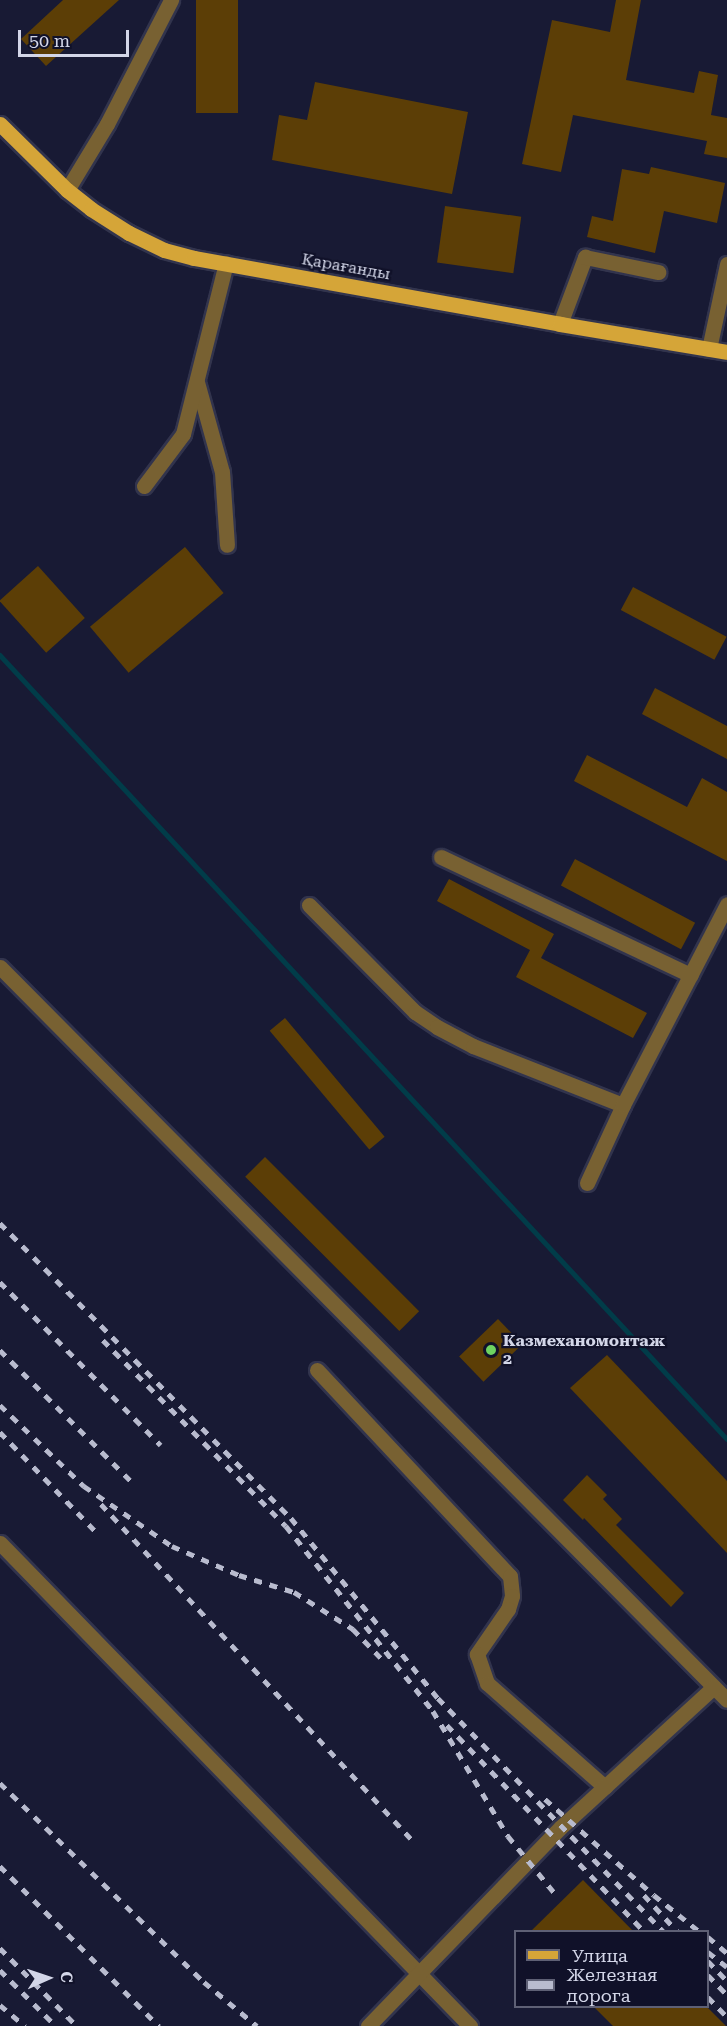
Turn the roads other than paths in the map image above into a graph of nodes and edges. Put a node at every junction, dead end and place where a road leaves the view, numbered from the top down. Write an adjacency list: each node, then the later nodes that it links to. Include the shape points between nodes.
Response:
1 (171, 0): 3 (street, via 107,124)
2 (0, 124): 3 (main road, Қарағанды)
3 (67, 190): 4 (main road, Қарағанды, via 129,233 164,250)
4 (226, 263): 7 (main road, Қарағанды); 10 (street)
5 (727, 264): 8 (street)
6 (658, 272): 7 (street, via 585,257)
7 (560, 324): 8 (main road, Қарағанды)
8 (709, 348): 9 (main road, Қарағанды)
9 (727, 352)
10 (196, 379): 11 (street, via 183,434); 12 (street, via 222,472)
11 (144, 486)
12 (228, 545)
13 (441, 857): 17 (street)
14 (727, 904): 17 (street)
15 (309, 905): 18 (street, via 415,1012 437,1027 473,1046)
16 (0, 967): 22 (street)
17 (691, 975): 18 (street)
18 (623, 1105): 19 (street)
19 (587, 1183)
20 (316, 1370): 24 (street, via 510,1576 512,1596 508,1609 477,1654 487,1683)
21 (0, 1543): 25 (street)
22 (714, 1687): 23 (street); 24 (street)
23 (727, 1700)
24 (605, 1787): 25 (street)
25 (419, 1974): 26 (street); 27 (street)
26 (368, 2026)
27 (470, 2026)

